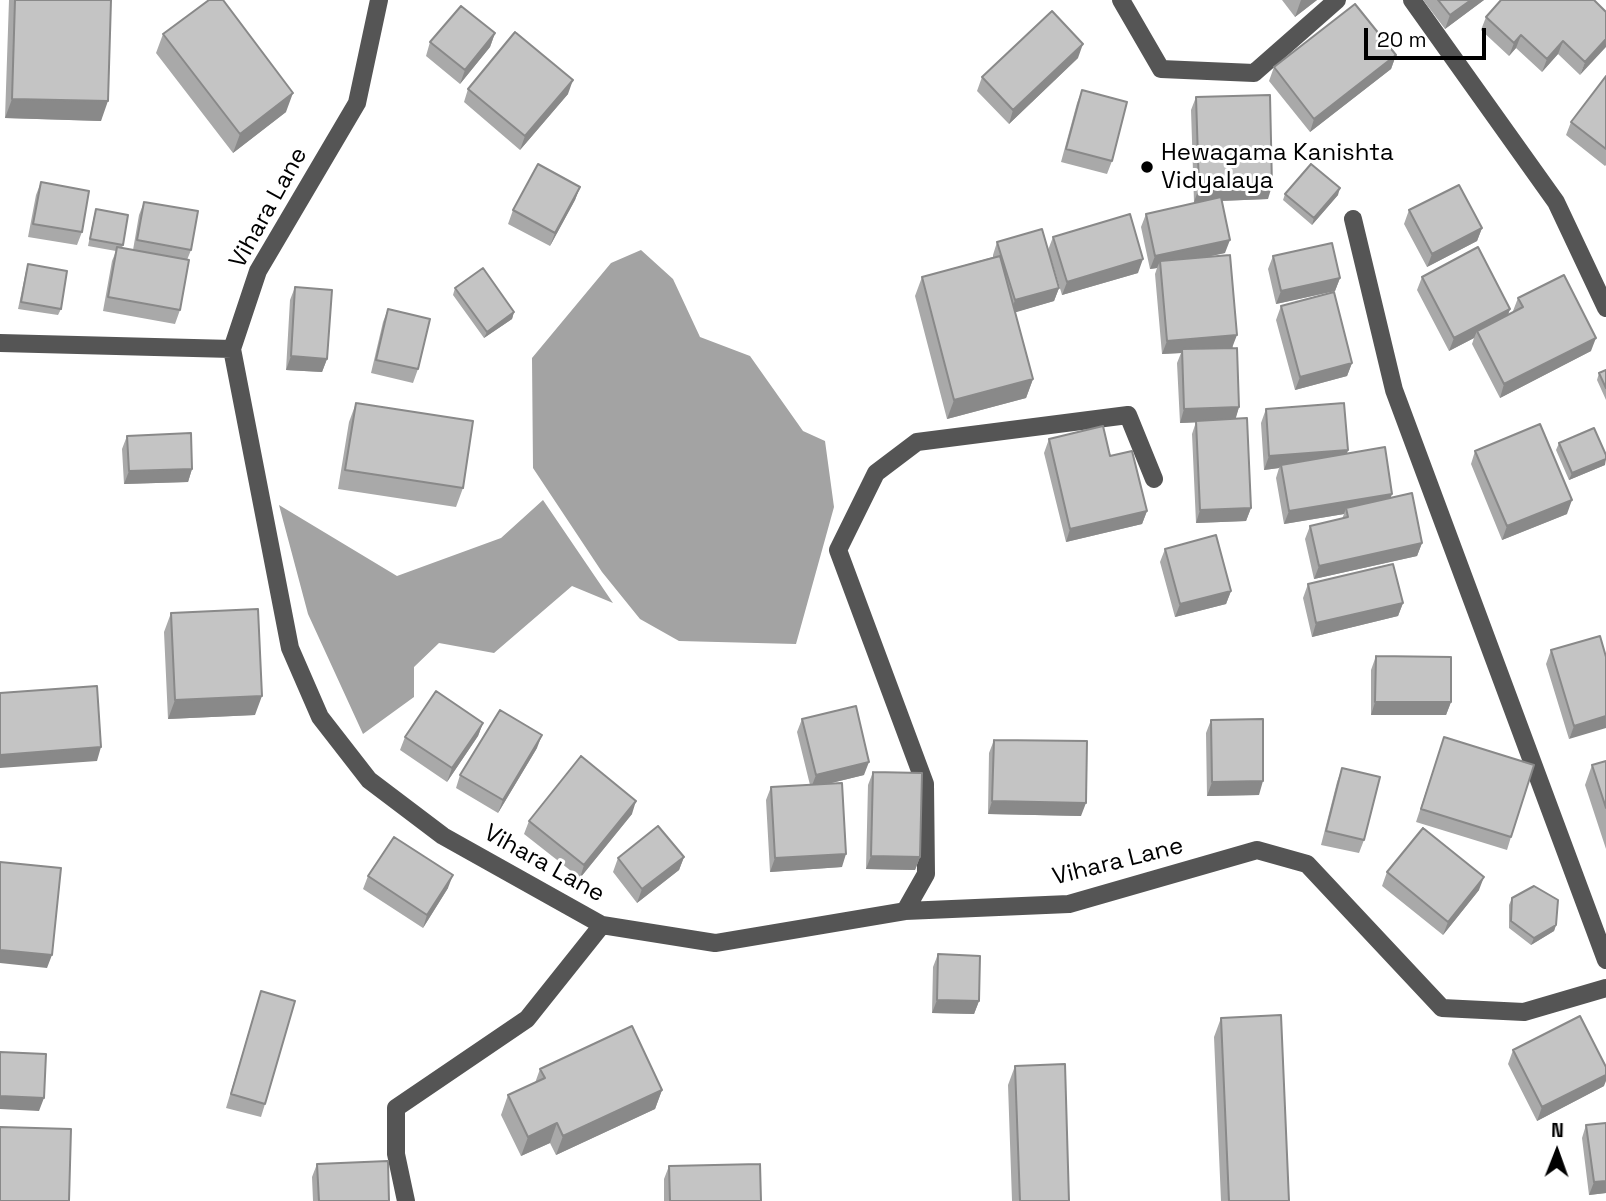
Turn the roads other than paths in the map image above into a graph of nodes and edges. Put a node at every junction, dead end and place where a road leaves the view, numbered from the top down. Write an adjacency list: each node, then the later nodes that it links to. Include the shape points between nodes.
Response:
1 (379, 0): 8 (street, Vihara Lane, via 357,103 258,271)
2 (1121, 0): 3 (street, via 1161,69 1254,73)
3 (1337, 0)
4 (1412, 0): 6 (street, via 1556,202)
5 (1353, 219): 12 (street, via 1394,390)
6 (1606, 308)
7 (0, 343): 8 (street)
8 (232, 349): 11 (street, Vihara Lane, via 290,648 320,717 369,780 443,836)
9 (1154, 479): 10 (street, via 1128,415 917,442 876,473 838,550 925,784 926,874)
10 (905, 911): 11 (street, Vihara Lane, via 715,943); 13 (street, Vihara Lane, via 1069,904 1257,850 1307,864 1442,1008 1524,1012)
11 (603, 925): 14 (street, via 527,1019 396,1108 396,1154)
12 (1606, 960)
13 (1606, 988)
14 (406, 1201)

